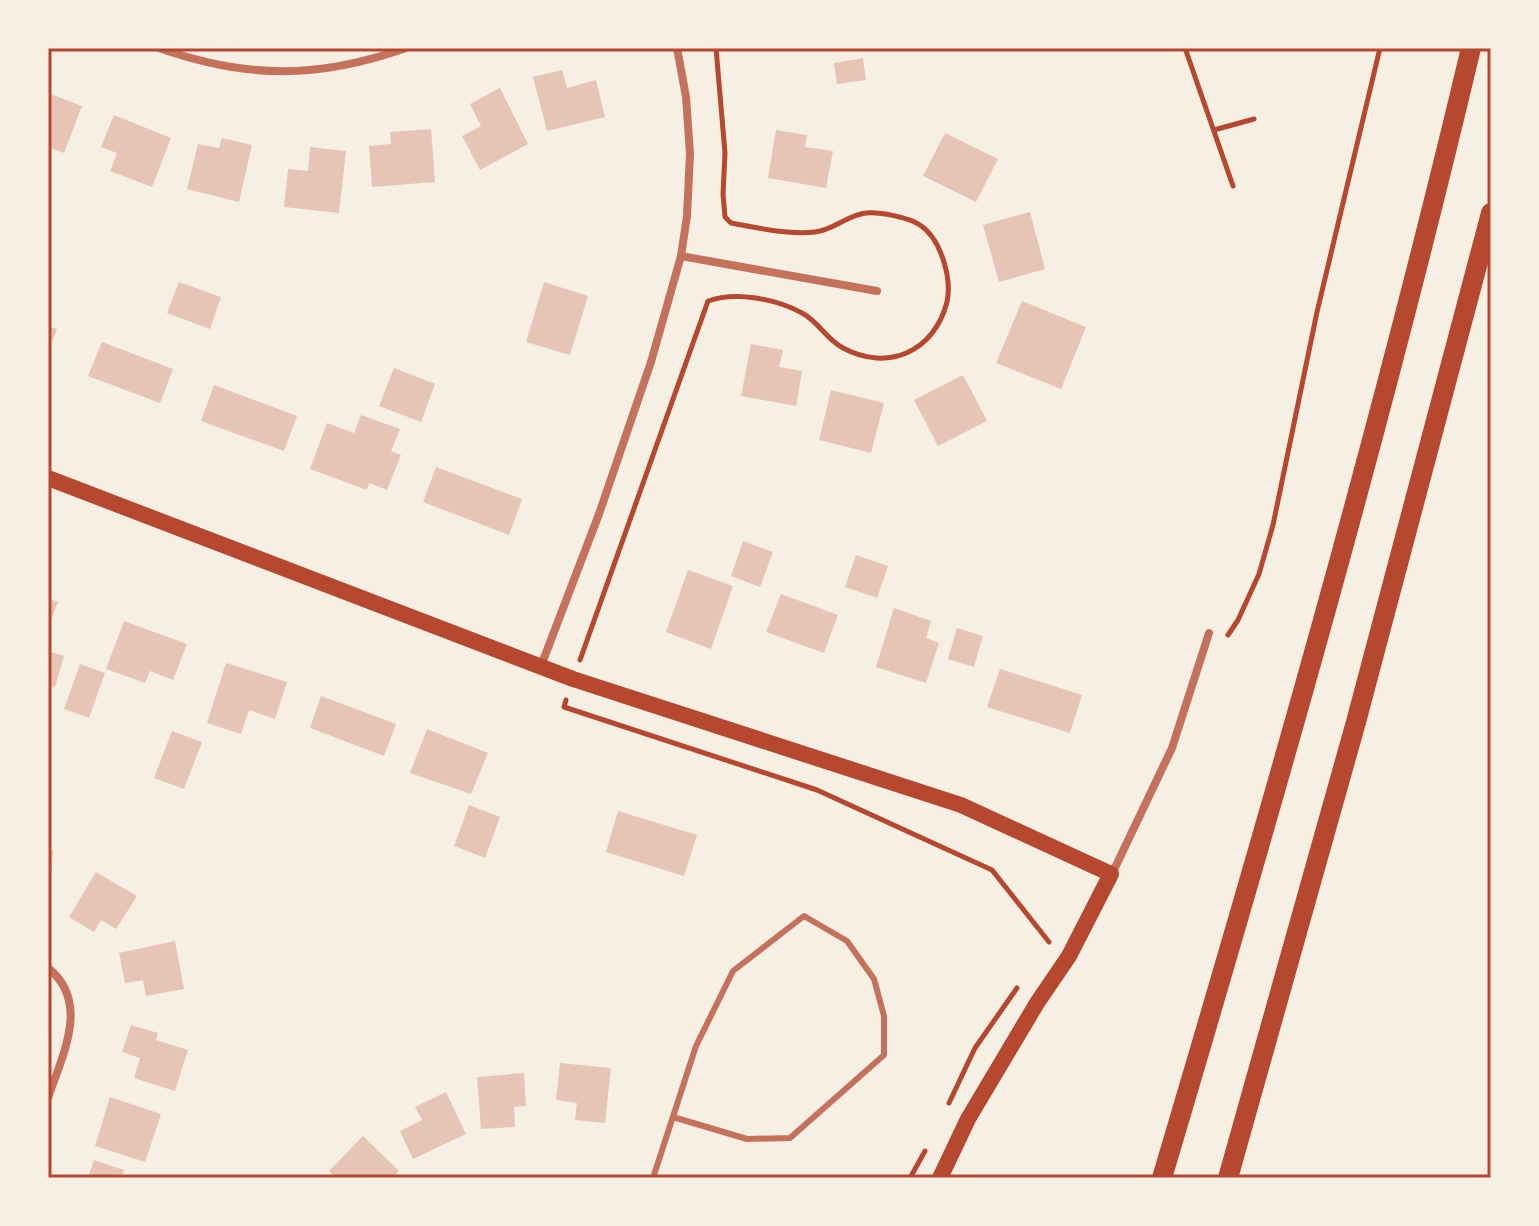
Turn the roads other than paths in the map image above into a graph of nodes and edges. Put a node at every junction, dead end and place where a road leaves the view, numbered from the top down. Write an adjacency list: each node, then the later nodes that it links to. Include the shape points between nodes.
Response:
1 (159, 48): 2 (street, via 224,67 273,72 319,71)
2 (406, 48)
3 (677, 48): 6 (street, via 690,154)
4 (1471, 48): 17 (main road, via 1430,224 1302,699)
5 (1491, 213): 18 (main road)
6 (681, 256): 7 (street); 10 (street, via 599,514)
7 (877, 291)
8 (48, 478): 10 (main road)
9 (1209, 633): 11 (street, via 1172,748)
10 (540, 667): 11 (main road, via 961,805)
11 (1111, 874): 16 (main road, via 1069,956 968,1119)
12 (48, 968): 13 (street, via 68,994 72,1013)
13 (48, 1098)
14 (673, 1117): 14 (lane, via 696,1046 733,971 804,916 847,941 874,979 884,1016 884,1055 790,1138 747,1139); 15 (lane)
15 (653, 1178)
16 (940, 1178)
17 (1162, 1178)
18 (1228, 1178)

